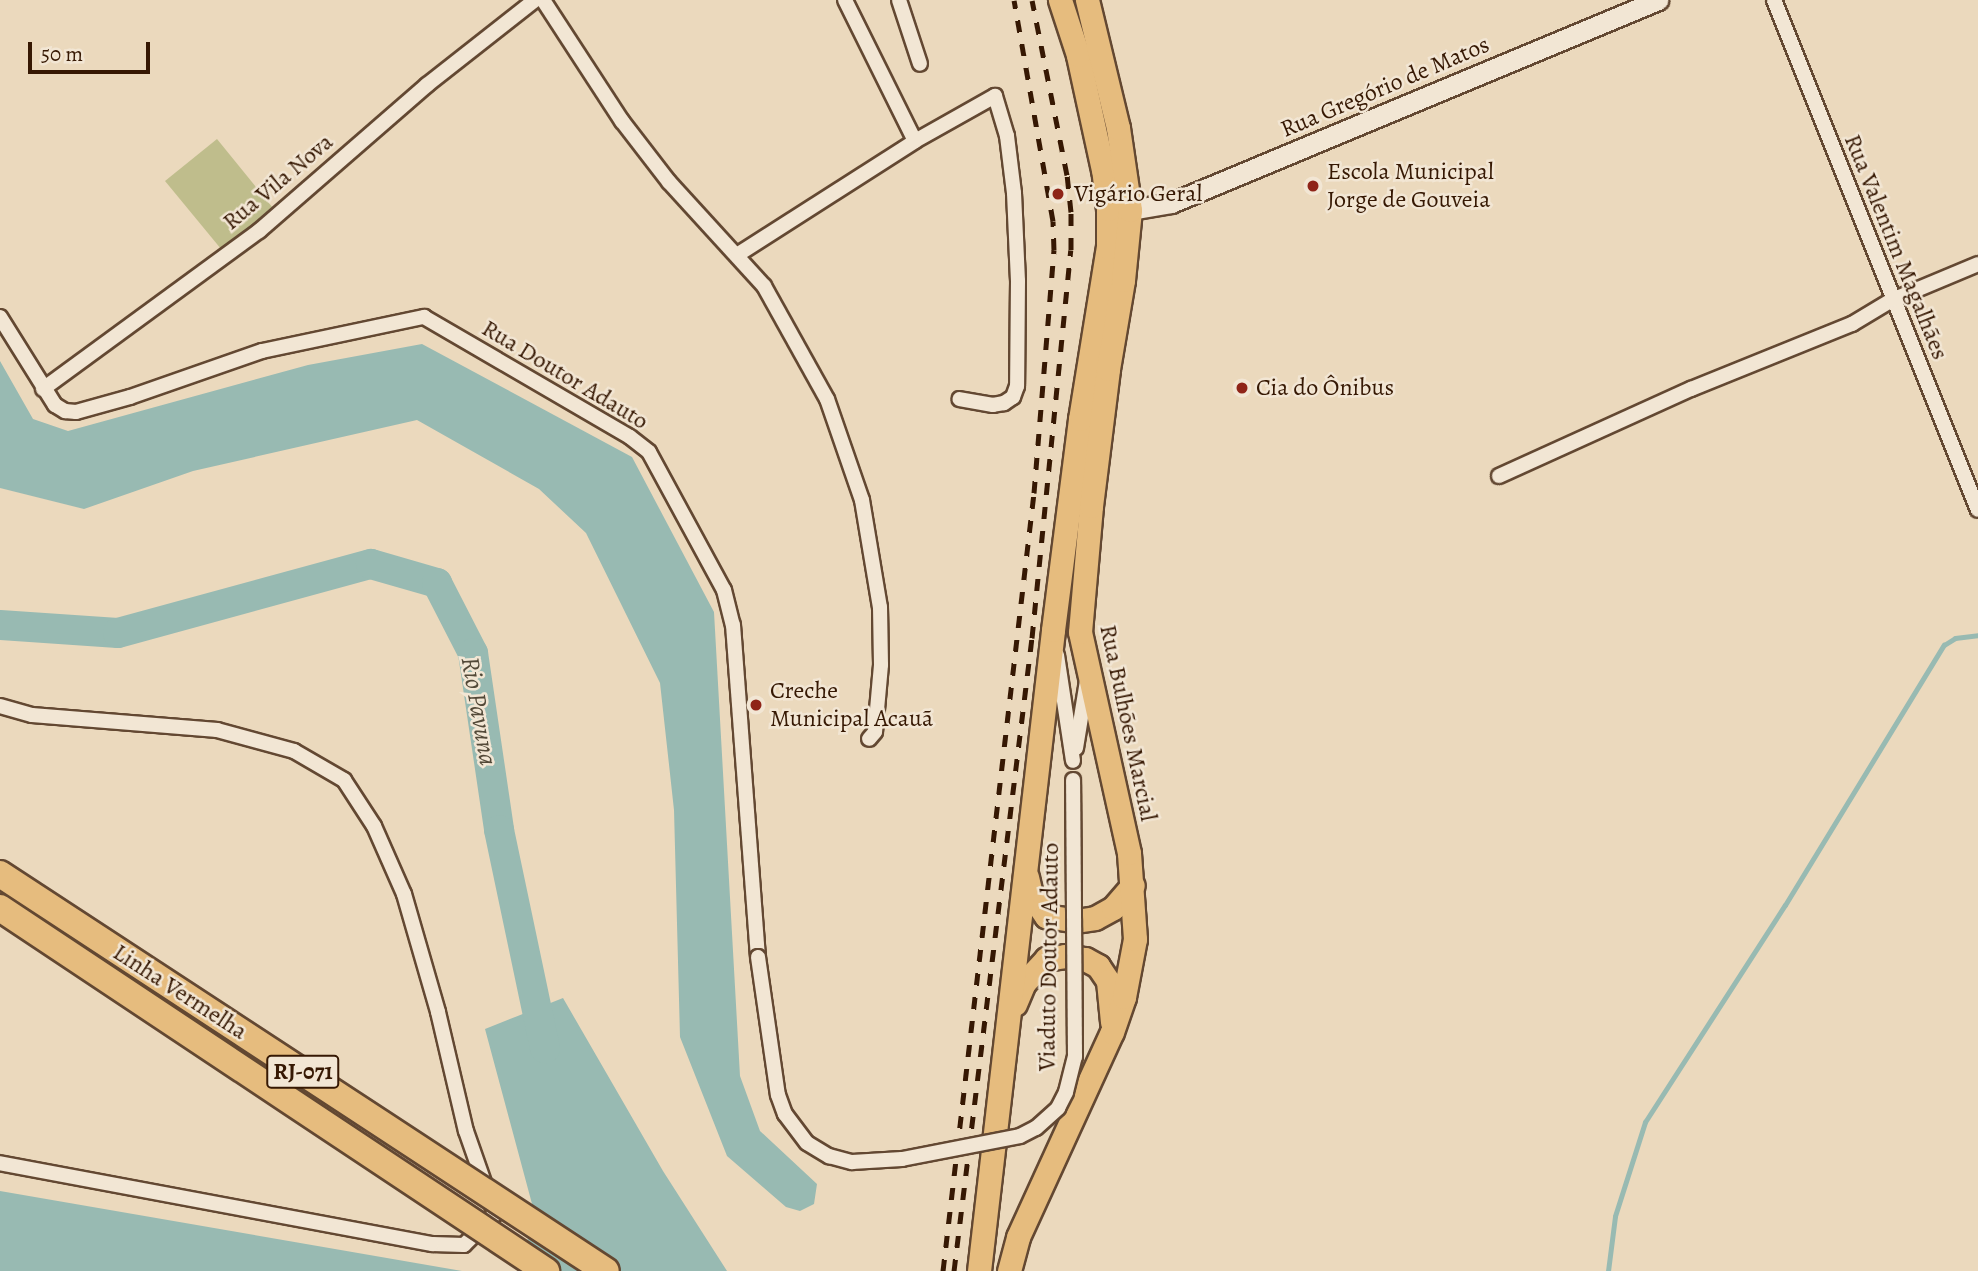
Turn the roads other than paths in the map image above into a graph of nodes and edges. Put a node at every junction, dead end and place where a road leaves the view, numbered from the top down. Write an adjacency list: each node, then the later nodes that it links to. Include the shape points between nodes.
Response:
1 (534, 0): 16 (street, Rua Vila Nova, via 427,85 259,231)
2 (542, 0): 12 (street, via 622,121 669,182)
3 (845, 0): 10 (street)
4 (899, 0): 9 (street)
5 (1060, 0): 19 (main road, Rua Bulhões Marcial, via 1084,78 1108,209 1105,268 1080,419)
6 (1087, 0): 11 (main road, Rua Bulhões Marcial, via 1118,128)
7 (1657, 0): 11 (street, Rua Gregório de Matos, via 1171,203)
8 (1774, 0): 14 (street, Rua Valentim Magalhães)
9 (920, 64)
10 (915, 141): 12 (street); 17 (street, via 995,96 1003,113 1016,227 1017,386 1013,397 1004,403)
11 (1130, 209): 19 (main road, Rua Bulhões Marcial, via 1124,280)
12 (737, 255): 24 (street, via 764,286 806,357 827,399 857,484 875,564 881,630 875,732)
13 (1978, 264): 14 (street)
14 (1892, 300): 18 (street, via 1852,324 1691,389); 20 (street, Rua Valentim Magalhães)
15 (0, 317): 16 (street, Rua Doutor Adauto)
16 (43, 389): 30 (street, Rua Doutor Adauto, via 55,405 76,412 262,351 424,317 630,436 658,464 724,590 733,625)
17 (960, 399)
18 (1499, 476)
19 (1081, 505): 21 (main road, Rua Bulhões Marcial); 22 (main road, Rua Bulhões Marcial, via 1080,619)
20 (1978, 510)
21 (1053, 630): 25 (street, Viaduto Doutor Adauto); 26 (main road, Rua Bulhões Marcial)
22 (1088, 673): 25 (street, Viaduto Doutor Adauto); 28 (main road, Rua Bulhões Marcial)
23 (0, 706): 33 (street, via 32,715 216,730 293,751 344,780 374,826 404,894 466,1131 495,1214 464,1245 432,1244)
24 (869, 739)
25 (1073, 761): 30 (street, Viaduto Doutor Adauto, bridge, via 1075,1057 1058,1108 1036,1128 1020,1136 902,1159 852,1162 807,1143 785,1114 778,1095)
26 (1025, 867): 28 (main road, via 1037,906 1046,916 1059,920 1095,918 1113,908); 31 (main road, Rua Bulhões Marcial)
27 (0, 874): 35 (highway, Linha Vermelha / RJ-071, bridge)
28 (1133, 885): 32 (main road, Rua Bulhões Marcial, via 1132,963)
29 (0, 908): 34 (highway, Linha Vermelha / RJ-071, bridge)
30 (758, 957)
31 (1006, 1028): 32 (main road, via 1035,968 1046,959 1065,957 1098,966 1108,981); 36 (main road, Rua Bulhões Marcial)
32 (1112, 1032): 37 (main road, Rua Bulhões Marcial, via 1018,1237)
33 (0, 1163)
34 (546, 1271)
35 (606, 1271)
36 (979, 1271)
37 (1009, 1271)

